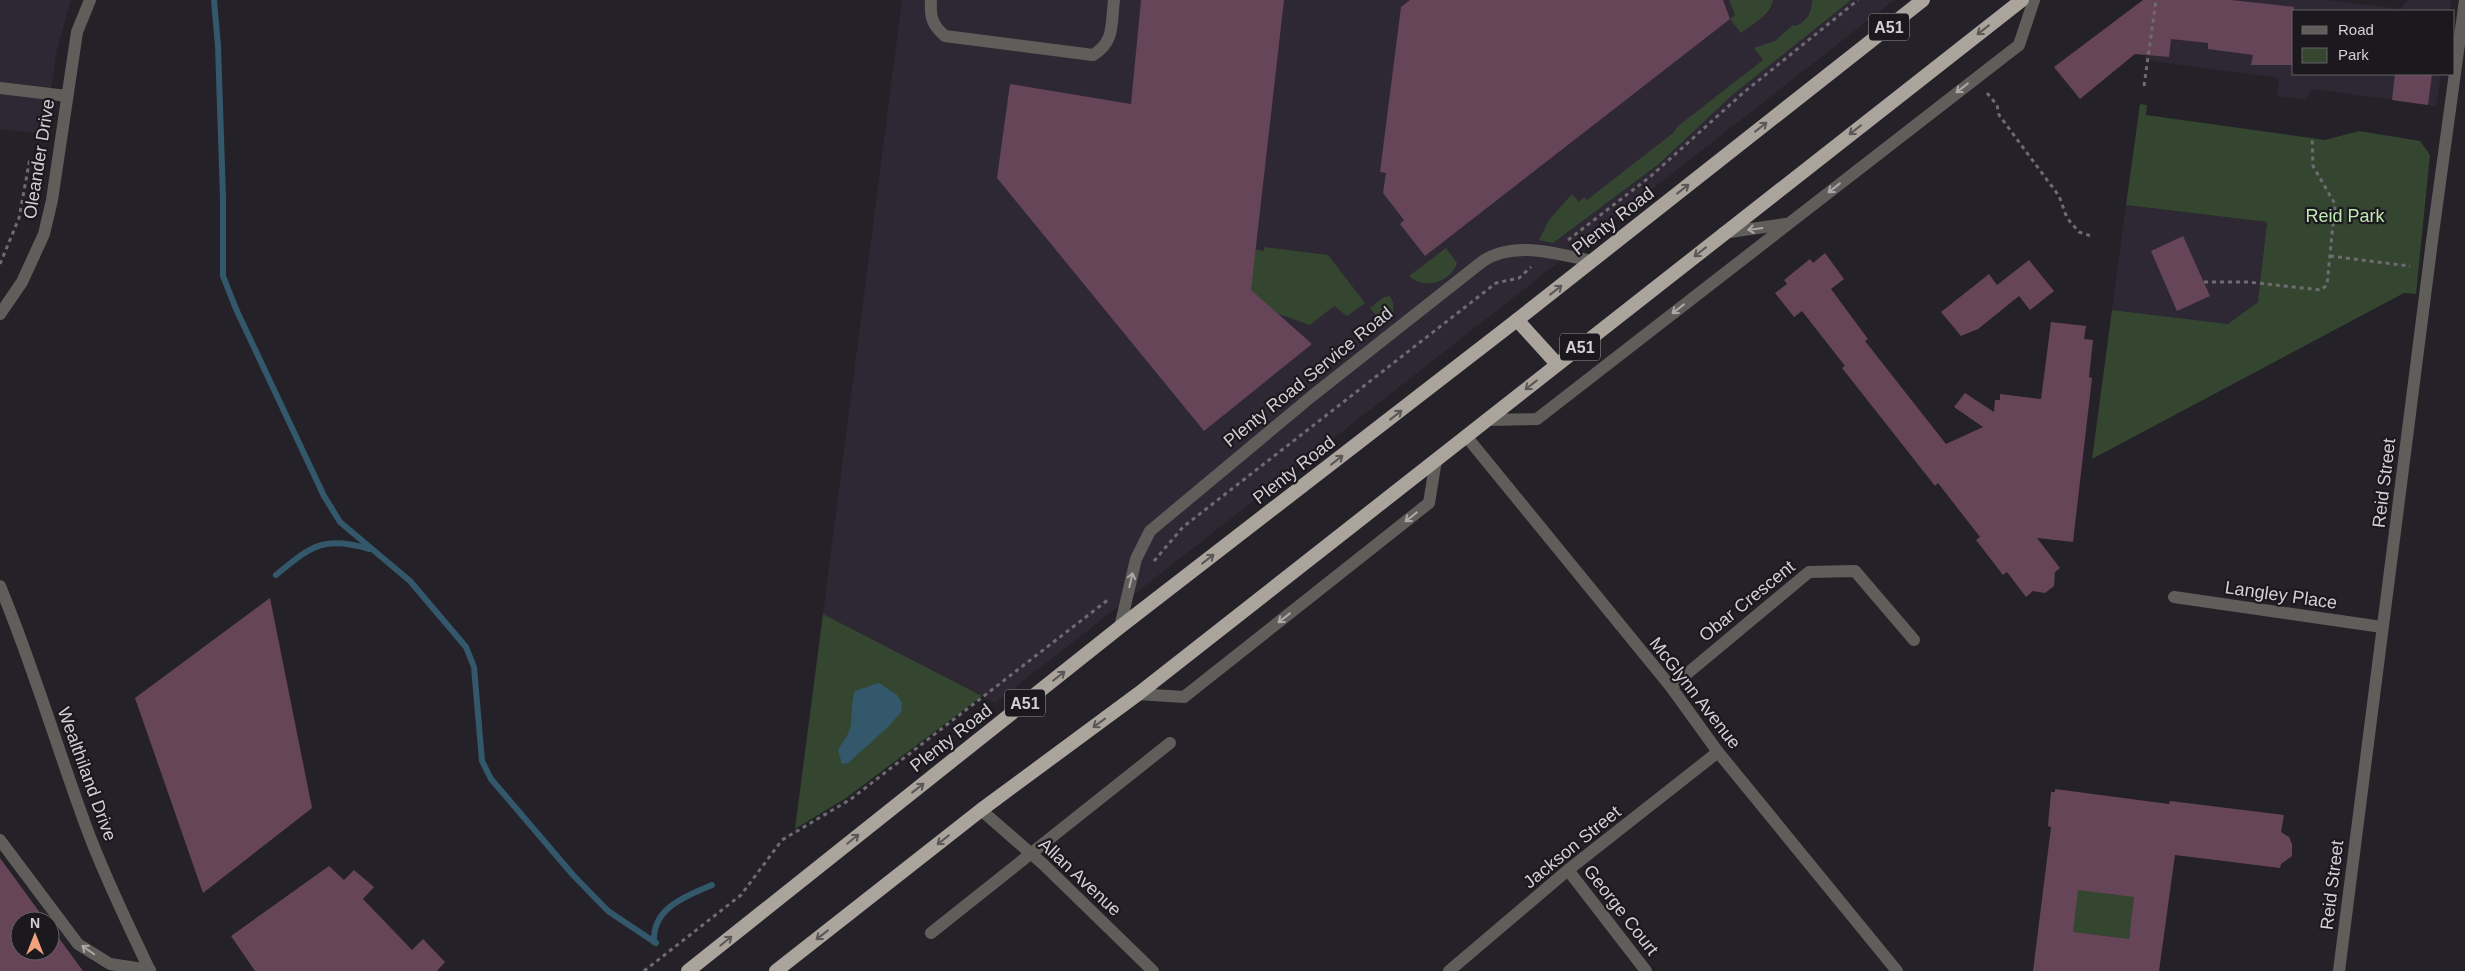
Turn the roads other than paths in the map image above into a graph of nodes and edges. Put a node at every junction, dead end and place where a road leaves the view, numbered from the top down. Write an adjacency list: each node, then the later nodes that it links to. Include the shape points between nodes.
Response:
1 (90, 0): 9 (street, Oleander Drive, via 77,32)
2 (931, 0): 3 (street, via 931,20 944,36 1093,55 1104,48 1110,36)
3 (1114, 0)
4 (2022, 0): 11 (highway, A51, one-way to 11)
5 (2034, 0): 10 (street, one-way to 10, via 2019,44)
6 (2465, 0): 22 (street, Reid Street)
7 (1921, 1): 12 (highway, Plenty Road / A51, one-way to 7)
8 (0, 88): 9 (street)
9 (67, 96): 13 (street, Oleander Drive, via 44,234 22,282)
10 (1788, 224): 11 (street, one-way to 11); 16 (street, one-way to 16, via 1537,419)
11 (1723, 234): 15 (highway, A51, one-way to 15)
12 (1592, 261): 14 (highway, Plenty Road / A51, one-way to 12); 21 (street, Plenty Road Service Road, one-way to 12, via 1136,559 1150,531 1312,396 1483,261 1494,254 1528,250)
13 (0, 314)
14 (1517, 320): 15 (highway); 21 (highway, Plenty Road / A51, one-way to 14)
15 (1557, 364): 16 (highway, A51, one-way to 16)
16 (1486, 420): 17 (highway, A51)
17 (1466, 436): 18 (highway, A51); 24 (street, McGlynn Avenue)
18 (1436, 460): 25 (highway, A51); 25 (street, one-way to 25, via 1429,503 1184,697)
19 (0, 586): 33 (street, Wealthiland Drive, via 87,830 124,919)
20 (2174, 597): 22 (street, Langley Place)
21 (1120, 627): 34 (highway, Plenty Road / A51, one-way to 21)
22 (2382, 627): 40 (street, Reid Street)
23 (1914, 640): 24 (street, Obar Crescent, via 1855,570 1809,572)
24 (1670, 687): 27 (street, McGlynn Avenue)
25 (1138, 694): 28 (highway, A51, one-way to 28)
26 (1170, 743): 30 (street)
27 (1718, 752): 31 (street, Jackson Street); 39 (street, McGlynn Avenue)
28 (981, 810): 30 (street, Allan Avenue); 35 (highway, A51, one-way to 35)
29 (0, 840): 33 (street, one-way to 29, via 110,964 78,944)
30 (1030, 854): 32 (street); 36 (street, Allan Avenue)
31 (1568, 870): 37 (street, Jackson Street); 38 (street, George Court)
32 (931, 933)
33 (150, 971)
34 (688, 971)
35 (776, 971)
36 (1153, 971)
37 (1449, 971)
38 (1646, 971)
39 (1897, 971)
40 (2339, 971)

